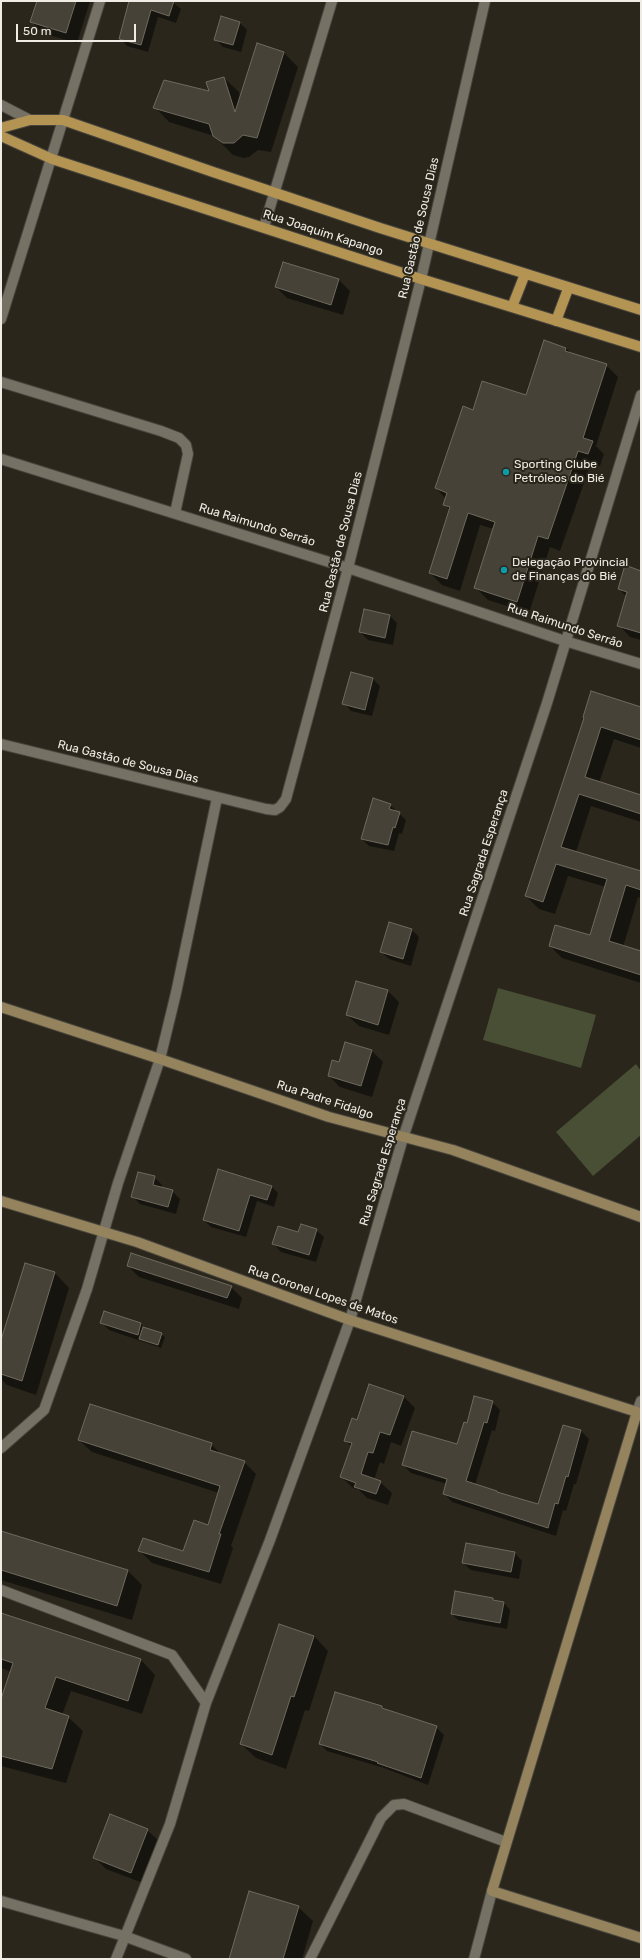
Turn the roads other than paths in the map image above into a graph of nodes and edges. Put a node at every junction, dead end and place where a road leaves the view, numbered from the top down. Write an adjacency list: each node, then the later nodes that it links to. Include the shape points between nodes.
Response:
1 (100, 1): 6 (street)
2 (332, 1): 10 (street)
3 (485, 1): 12 (street, Rua Gastão de Sousa Dias)
4 (1, 105): 5 (street)
5 (30, 120): 6 (main road, Rua Joaquim Kapango); 7 (main road, Rua Joaquim Kapango)
6 (63, 120): 9 (street); 10 (main road, Rua Joaquim Kapango)
7 (1, 128)
8 (1, 136): 9 (main road, Rua Joaquim Kapango)
9 (52, 159): 11 (main road, Rua Joaquim Kapango); 18 (street)
10 (274, 192): 11 (street); 12 (main road, Rua Joaquim Kapango)
11 (264, 227): 14 (main road, Rua Joaquim Kapango)
12 (429, 243): 13 (main road, Rua Joaquim Kapango); 14 (street, Rua Gastão de Sousa Dias)
13 (525, 274): 15 (main road, Rua Joaquim Kapango); 16 (main road)
14 (421, 279): 16 (main road, Rua Joaquim Kapango); 25 (street, Rua Gastão de Sousa Dias)
15 (568, 289): 17 (main road, Rua Joaquim Kapango); 19 (main road)
16 (512, 307): 19 (main road, Rua Joaquim Kapango)
17 (641, 310)
18 (1, 319)
19 (556, 321): 20 (main road, Rua Joaquim Kapango)
20 (641, 347)
21 (1, 382): 24 (street, via 179,438 186,444 188,454)
22 (641, 395): 26 (street, Rua Sagrada Esperança)
23 (1, 459): 24 (street, Rua Raimundo Serrão)
24 (175, 513): 25 (street, Rua Raimundo Serrão)
25 (348, 568): 26 (street, Rua Raimundo Serrão); 29 (street, Rua Gastão de Sousa Dias, via 286,799 275,810)
26 (565, 641): 27 (street, Rua Raimundo Serrão); 32 (street, Rua Sagrada Esperança)
27 (641, 664)
28 (1, 744): 29 (street, Rua Gastão de Sousa Dias)
29 (217, 798): 31 (street)
30 (1, 1007): 31 (street, Rua Padre Fidalgo)
31 (160, 1059): 32 (street, Rua Padre Fidalgo, via 329,1117); 35 (street)
32 (403, 1138): 34 (street, Rua Padre Fidalgo, via 453,1150); 36 (street, Rua Sagrada Esperança)
33 (1, 1201): 35 (street, Rua Coronel Lopes de Matos)
34 (641, 1217)
35 (103, 1233): 36 (street, Rua Coronel Lopes de Matos, via 137,1242); 39 (street, via 87,1289 44,1410)
36 (350, 1320): 38 (street, Rua Coronel Lopes de Matos); 41 (street, Rua Sagrada Esperança, via 267,1548)
37 (641, 1401): 38 (street)
38 (637, 1412): 42 (street)
39 (1, 1448)
40 (1, 1590): 41 (street, via 172,1656)
41 (206, 1703): 45 (street, Rua Sagrada Esperança, via 170,1824)
42 (506, 1842): 43 (street); 49 (street, via 404,1804 394,1805 381,1818)
43 (492, 1891): 46 (street); 50 (street)
44 (1, 1901): 45 (street)
45 (124, 1936): 47 (street, Rua Sagrada Esperança); 48 (street)
46 (641, 1938)
47 (116, 1959)
48 (186, 1959)
49 (310, 1959)
50 (474, 1959)

